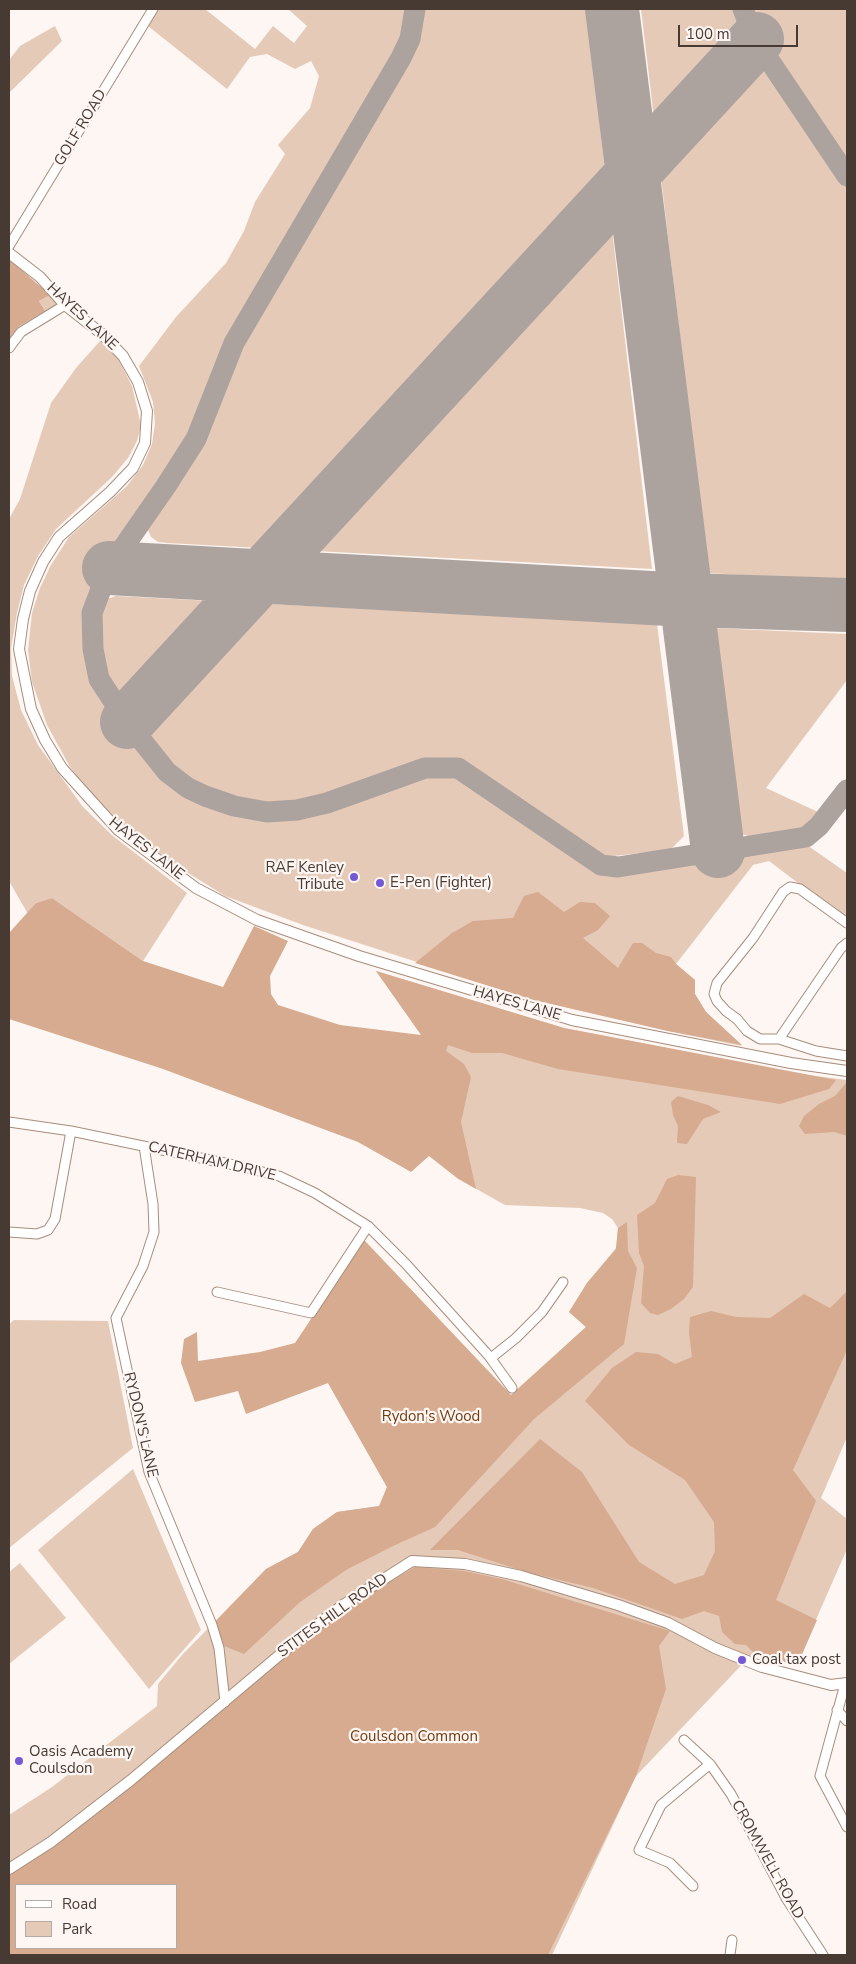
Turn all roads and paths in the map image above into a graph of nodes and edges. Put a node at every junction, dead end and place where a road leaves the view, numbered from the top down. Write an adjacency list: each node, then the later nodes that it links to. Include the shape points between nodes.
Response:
1 (153, 9): 2 (street, GOLF ROAD)
2 (9, 246)
3 (9, 253): 4 (street, HAYES LANE, via 40,277)
4 (65, 305): 5 (street, via 21,332); 10 (street, HAYES LANE, via 102,334 123,356 138,382 148,411 148,425 145,443 133,468 59,537 43,562 30,591 19,649 30,709 45,740 62,768 118,830 196,888 257,920 359,956 572,1020)
5 (9, 348)
6 (847, 923): 8 (street, via 800,889 790,887 783,892 717,984 716,1001 747,1031 760,1039)
7 (847, 943): 8 (street)
8 (778, 1039): 9 (street, via 816,1051)
9 (847, 1056)
10 (847, 1071)
11 (9, 1122): 12 (street, CATERHAM DRIVE)
12 (71, 1131): 13 (street, CATERHAM DRIVE); 15 (street, via 55,1219 48,1230 37,1234)
13 (144, 1146): 14 (street, CATERHAM DRIVE, via 279,1176); 21 (street, RYDON'S LANE, via 154,1232 143,1266 116,1318 149,1472 212,1625 219,1648)
14 (368, 1226): 17 (street, via 311,1312); 18 (street, CATERHAM DRIVE)
15 (9, 1232)
16 (563, 1282): 18 (street, via 542,1312)
17 (217, 1292)
18 (491, 1358): 19 (street, CATERHAM DRIVE)
19 (512, 1388)
20 (846, 1683): 21 (street, STITES HILL ROAD, via 831,1685 762,1667 715,1648 668,1623 618,1604 520,1576 465,1564 412,1561 343,1605); 22 (street)
21 (225, 1702): 27 (street, STITES HILL ROAD, via 82,1818)
22 (837, 1710): 23 (street); 26 (street, via 820,1776)
23 (847, 1721)
24 (684, 1740): 25 (street, CROMWELL ROAD)
25 (710, 1764): 28 (street, via 661,1806 639,1850 670,1862); 31 (street, CROMWELL ROAD, via 731,1794 786,1898)
26 (847, 1827)
27 (9, 1868)
28 (693, 1886)
29 (732, 1940): 30 (street)
30 (730, 1955)
31 (823, 1955)

